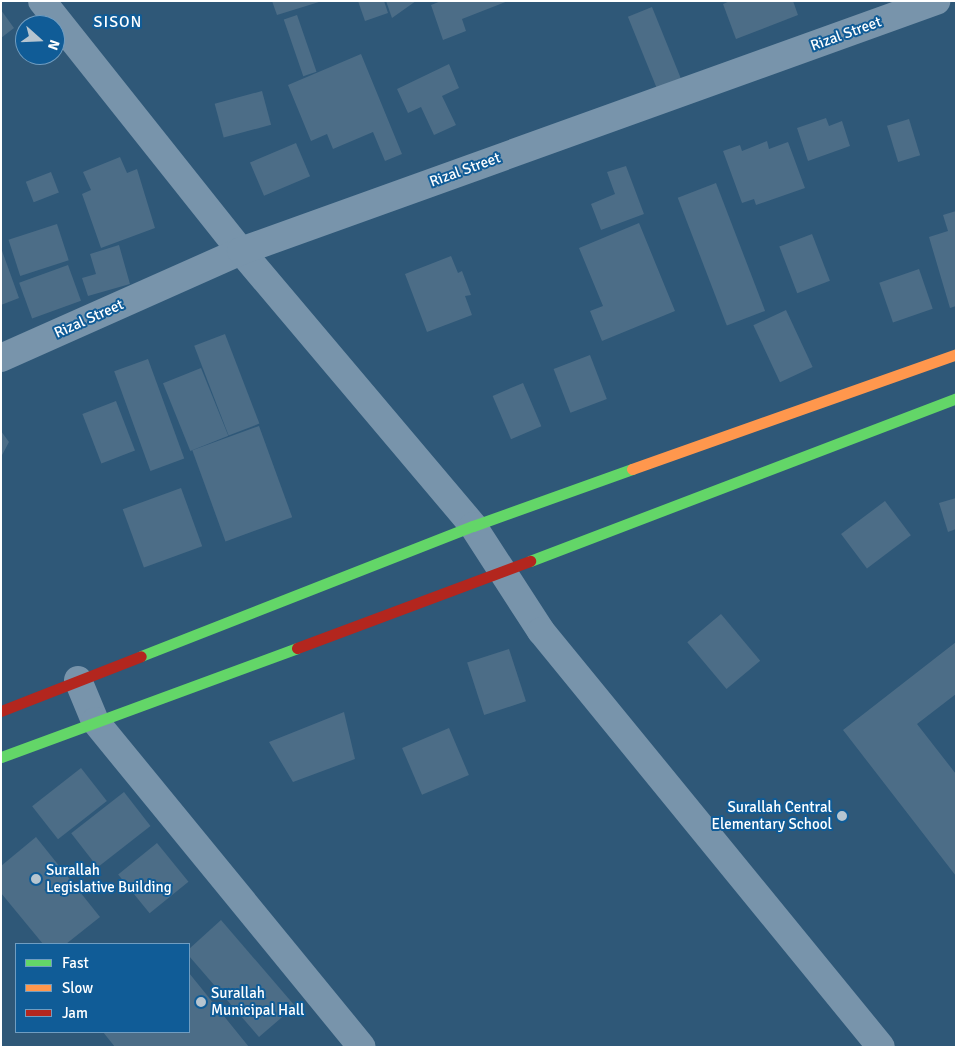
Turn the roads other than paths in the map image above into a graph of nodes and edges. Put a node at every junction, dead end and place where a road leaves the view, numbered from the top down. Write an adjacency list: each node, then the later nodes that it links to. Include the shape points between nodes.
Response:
1 (936, 1): 3 (street, Rizal Street)
2 (46, 2): 3 (street)
3 (241, 251): 4 (street, Rizal Street); 7 (street)
4 (1, 358)
5 (951, 359): 7 (street)
6 (956, 398): 8 (street)
7 (474, 526): 8 (street); 9 (street)
8 (502, 572): 11 (street); 14 (street, via 541,631)
9 (78, 680): 10 (street); 11 (street)
10 (1, 711)
11 (95, 721): 12 (street); 13 (street)
12 (1, 757)
13 (362, 1047)
14 (881, 1047)

